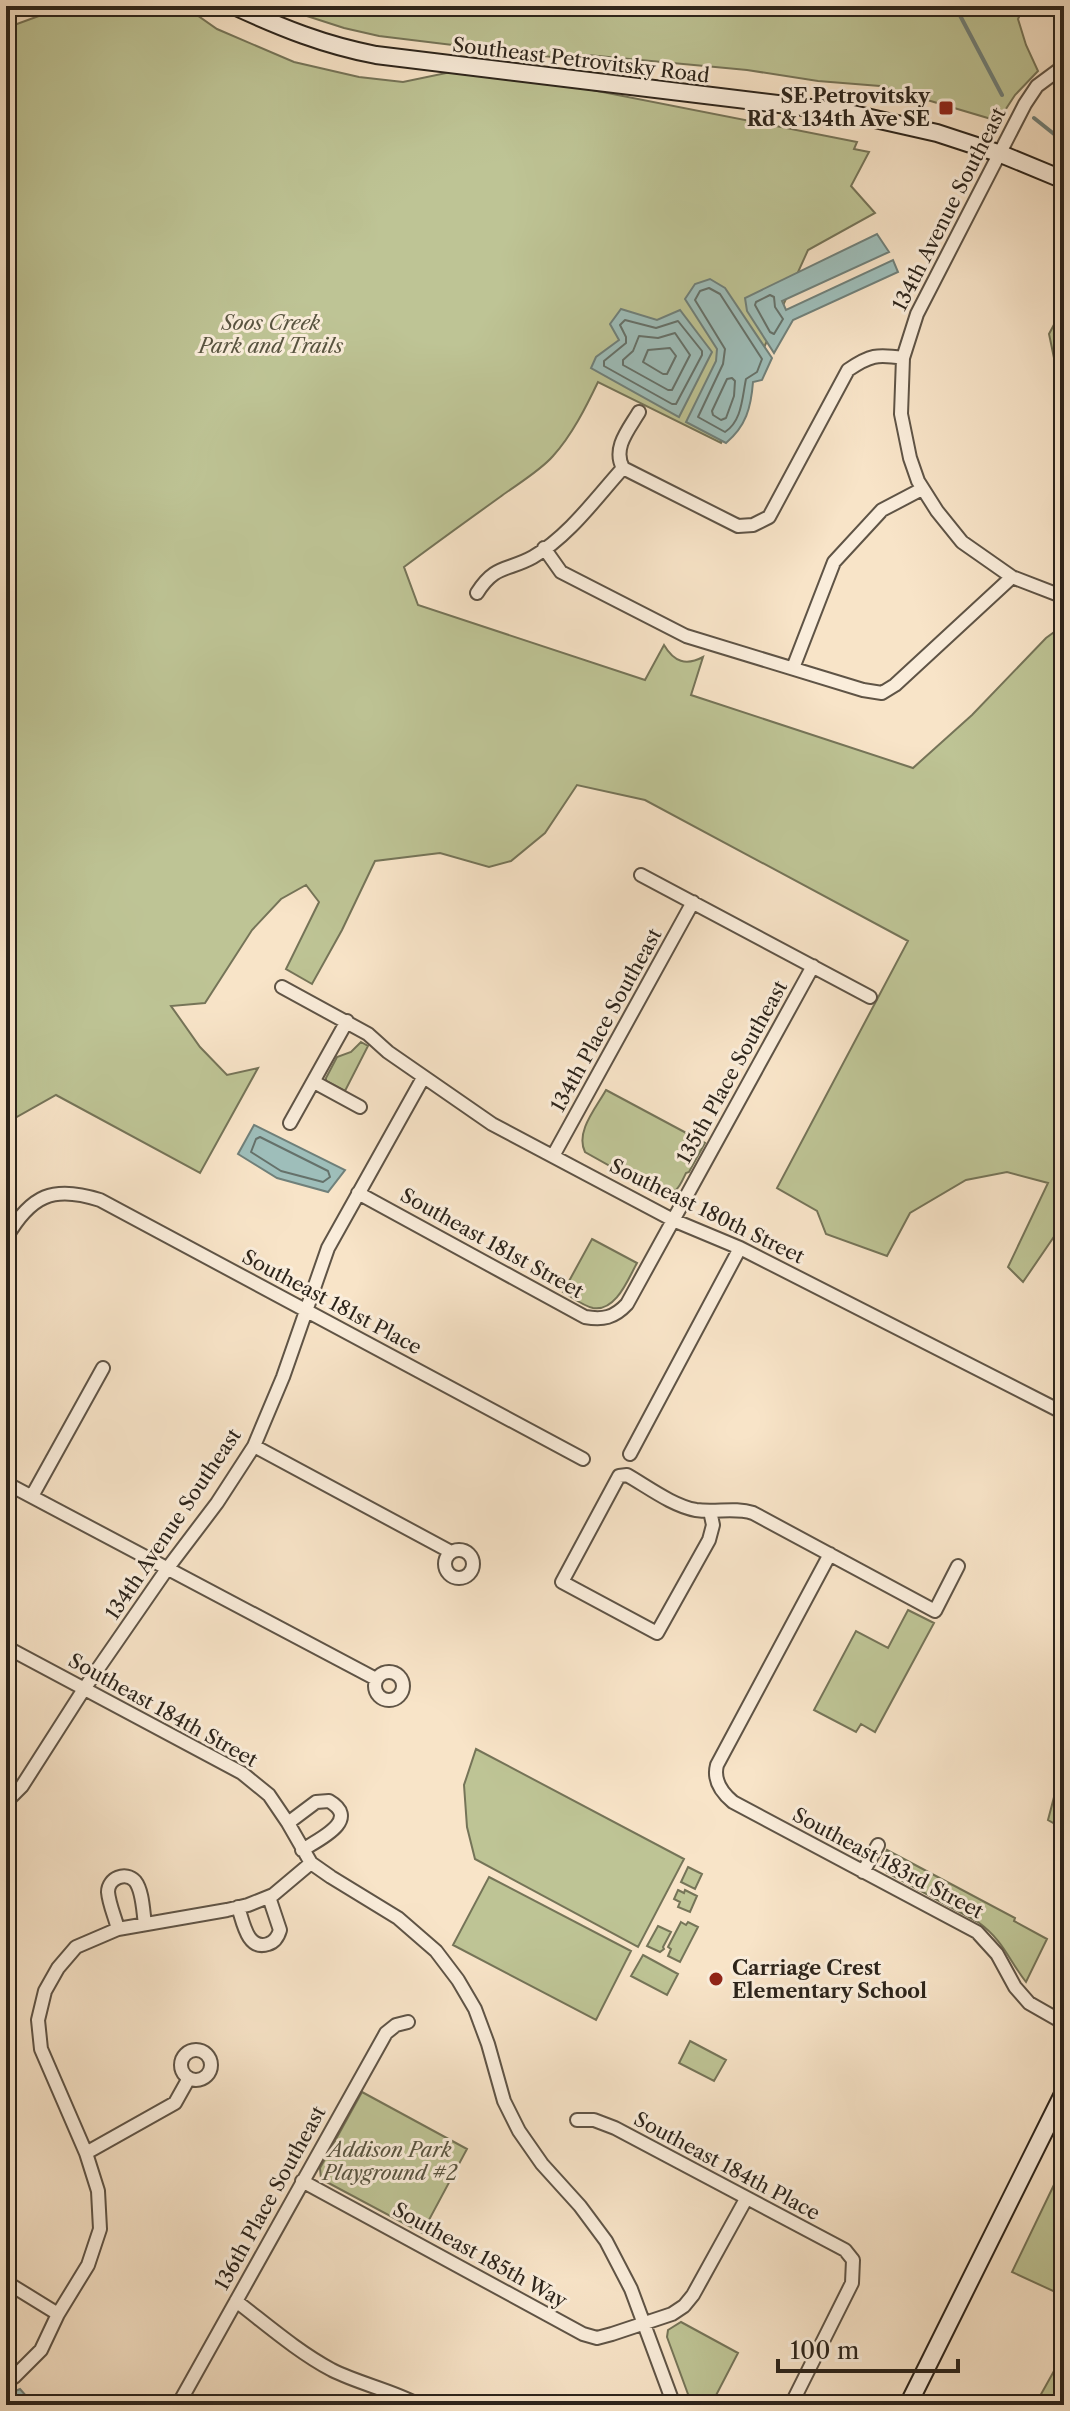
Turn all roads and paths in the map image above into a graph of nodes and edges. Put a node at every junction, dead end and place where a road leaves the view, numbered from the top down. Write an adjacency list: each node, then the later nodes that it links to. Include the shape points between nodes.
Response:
1 (234, 6): 3 (main road, Southeast Petrovitsky Road, via 335,47 376,55 844,112)
2 (1064, 66): 3 (street, 134th Avenue Southeast, via 1037,86)
3 (1001, 154): 4 (main road, Southeast Petrovitsky Road); 5 (street, 134th Avenue Southeast, via 917,314)
4 (1064, 180)
5 (903, 358): 7 (street, via 881,354 848,370 769,517 753,525 738,526); 8 (street, 134th Avenue Southeast, via 901,414)
6 (639, 412): 7 (street, via 621,445)
7 (623, 468): 9 (street)
8 (922, 489): 10 (street, 134th Avenue Southeast, via 962,542); 13 (street, via 882,510 834,562)
9 (544, 548): 11 (street, via 494,572); 13 (street, via 561,572 686,636)
10 (1012, 577): 12 (street, 134th Avenue Southeast); 13 (street, via 882,693)
11 (477, 593)
12 (1064, 597)
13 (793, 668)
14 (641, 875): 15 (street)
15 (693, 902): 16 (street); 24 (street, 134th Place Southeast)
16 (813, 966): 18 (street); 26 (street, 135th Place Southeast)
17 (282, 987): 19 (street, Southeast 180th Street)
18 (870, 997)
19 (347, 1021): 20 (street, Southeast 180th Street); 21 (street)
20 (423, 1078): 24 (street, Southeast 180th Street); 25 (street, 134th Avenue Southeast)
21 (314, 1082): 22 (street); 23 (street)
22 (360, 1107)
23 (290, 1123)
24 (553, 1156): 26 (street, Southeast 180th Street)
25 (358, 1193): 29 (street, 134th Avenue Southeast, via 328,1248); 30 (street, Southeast 181st Street, via 585,1317)
26 (673, 1220): 28 (street, Southeast 180th Street); 30 (street, 135th Place Southeast, via 627,1304)
27 (6, 1238): 29 (street, Southeast 181st Place, via 42,1196 81,1194)
28 (740, 1248): 32 (street, Southeast 180th Street); 34 (street)
29 (307, 1311): 33 (street, 134th Avenue Southeast); 35 (street, Southeast 181st Place)
30 (610, 1317)
31 (103, 1368): 37 (street)
32 (1064, 1413)
33 (254, 1446): 39 (street); 42 (street, 134th Avenue Southeast)
34 (630, 1454)
35 (583, 1459)
36 (6, 1483): 37 (street)
37 (32, 1496): 42 (street)
38 (710, 1511): 38 (street, via 687,1508 627,1475 619,1476 562,1582 657,1633 709,1540); 40 (street, via 753,1513)
39 (451, 1552)
40 (830, 1554): 41 (street, via 935,1611); 51 (street, Southeast 183rd Street, via 715,1774 723,1794 733,1802)
41 (958, 1566)
42 (167, 1569): 44 (street); 45 (street, 134th Avenue Southeast)
43 (6, 1647): 45 (street, Southeast 184th Street)
44 (376, 1679)
45 (84, 1689): 46 (street, 134th Avenue Southeast, via 22,1786); 47 (street, Southeast 184th Street, via 242,1773 269,1795)
46 (6, 1802)
47 (288, 1823): 49 (street, Southeast 184th Street); 49 (street, via 316,1802 329,1801 339,1810 336,1828)
48 (878, 1845): 51 (street)
49 (302, 1850): 50 (street, Southeast 184th Street)
50 (311, 1863): 52 (street); 67 (street, Southeast 184th Street, via 398,1918 436,1951 475,2009 519,2131 606,2241)
51 (863, 1872): 57 (street, Southeast 183rd Street, via 977,1932 1029,2003)
52 (269, 1897): 53 (street); 53 (street, via 280,1930 266,1945 248,1936)
53 (238, 1907): 54 (street)
54 (145, 1924): 55 (street); 55 (street, via 138,1885 120,1876 108,1892)
55 (118, 1929): 61 (street, via 76,1947 45,1991 38,2020 41,2049)
56 (408, 2022): 62 (street, 136th Place Southeast, via 386,2033)
57 (1064, 2023)
58 (189, 2078): 61 (street, via 175,2103)
59 (1064, 2092): 73 (main road)
60 (577, 2120): 63 (street, Southeast 184th Place, via 615,2128)
61 (86, 2153): 66 (street, via 98,2191 100,2229 88,2265)
62 (302, 2181): 65 (street, 136th Place Southeast); 67 (street, Southeast 185th Way, via 583,2334 597,2338)
63 (746, 2199): 67 (street, Southeast 185th Way, via 693,2295 672,2314); 72 (street, Southeast 184th Place, via 845,2250 853,2260 852,2283)
64 (6, 2282): 66 (street)
65 (236, 2301): 69 (street, 136th Place Southeast); 70 (street, via 332,2370)
66 (58, 2314): 68 (street, via 41,2350)
67 (644, 2324): 71 (street, Southeast 184th Street)
68 (6, 2381)
69 (178, 2405)
70 (419, 2405)
71 (674, 2405)
72 (791, 2405)
73 (908, 2405)

